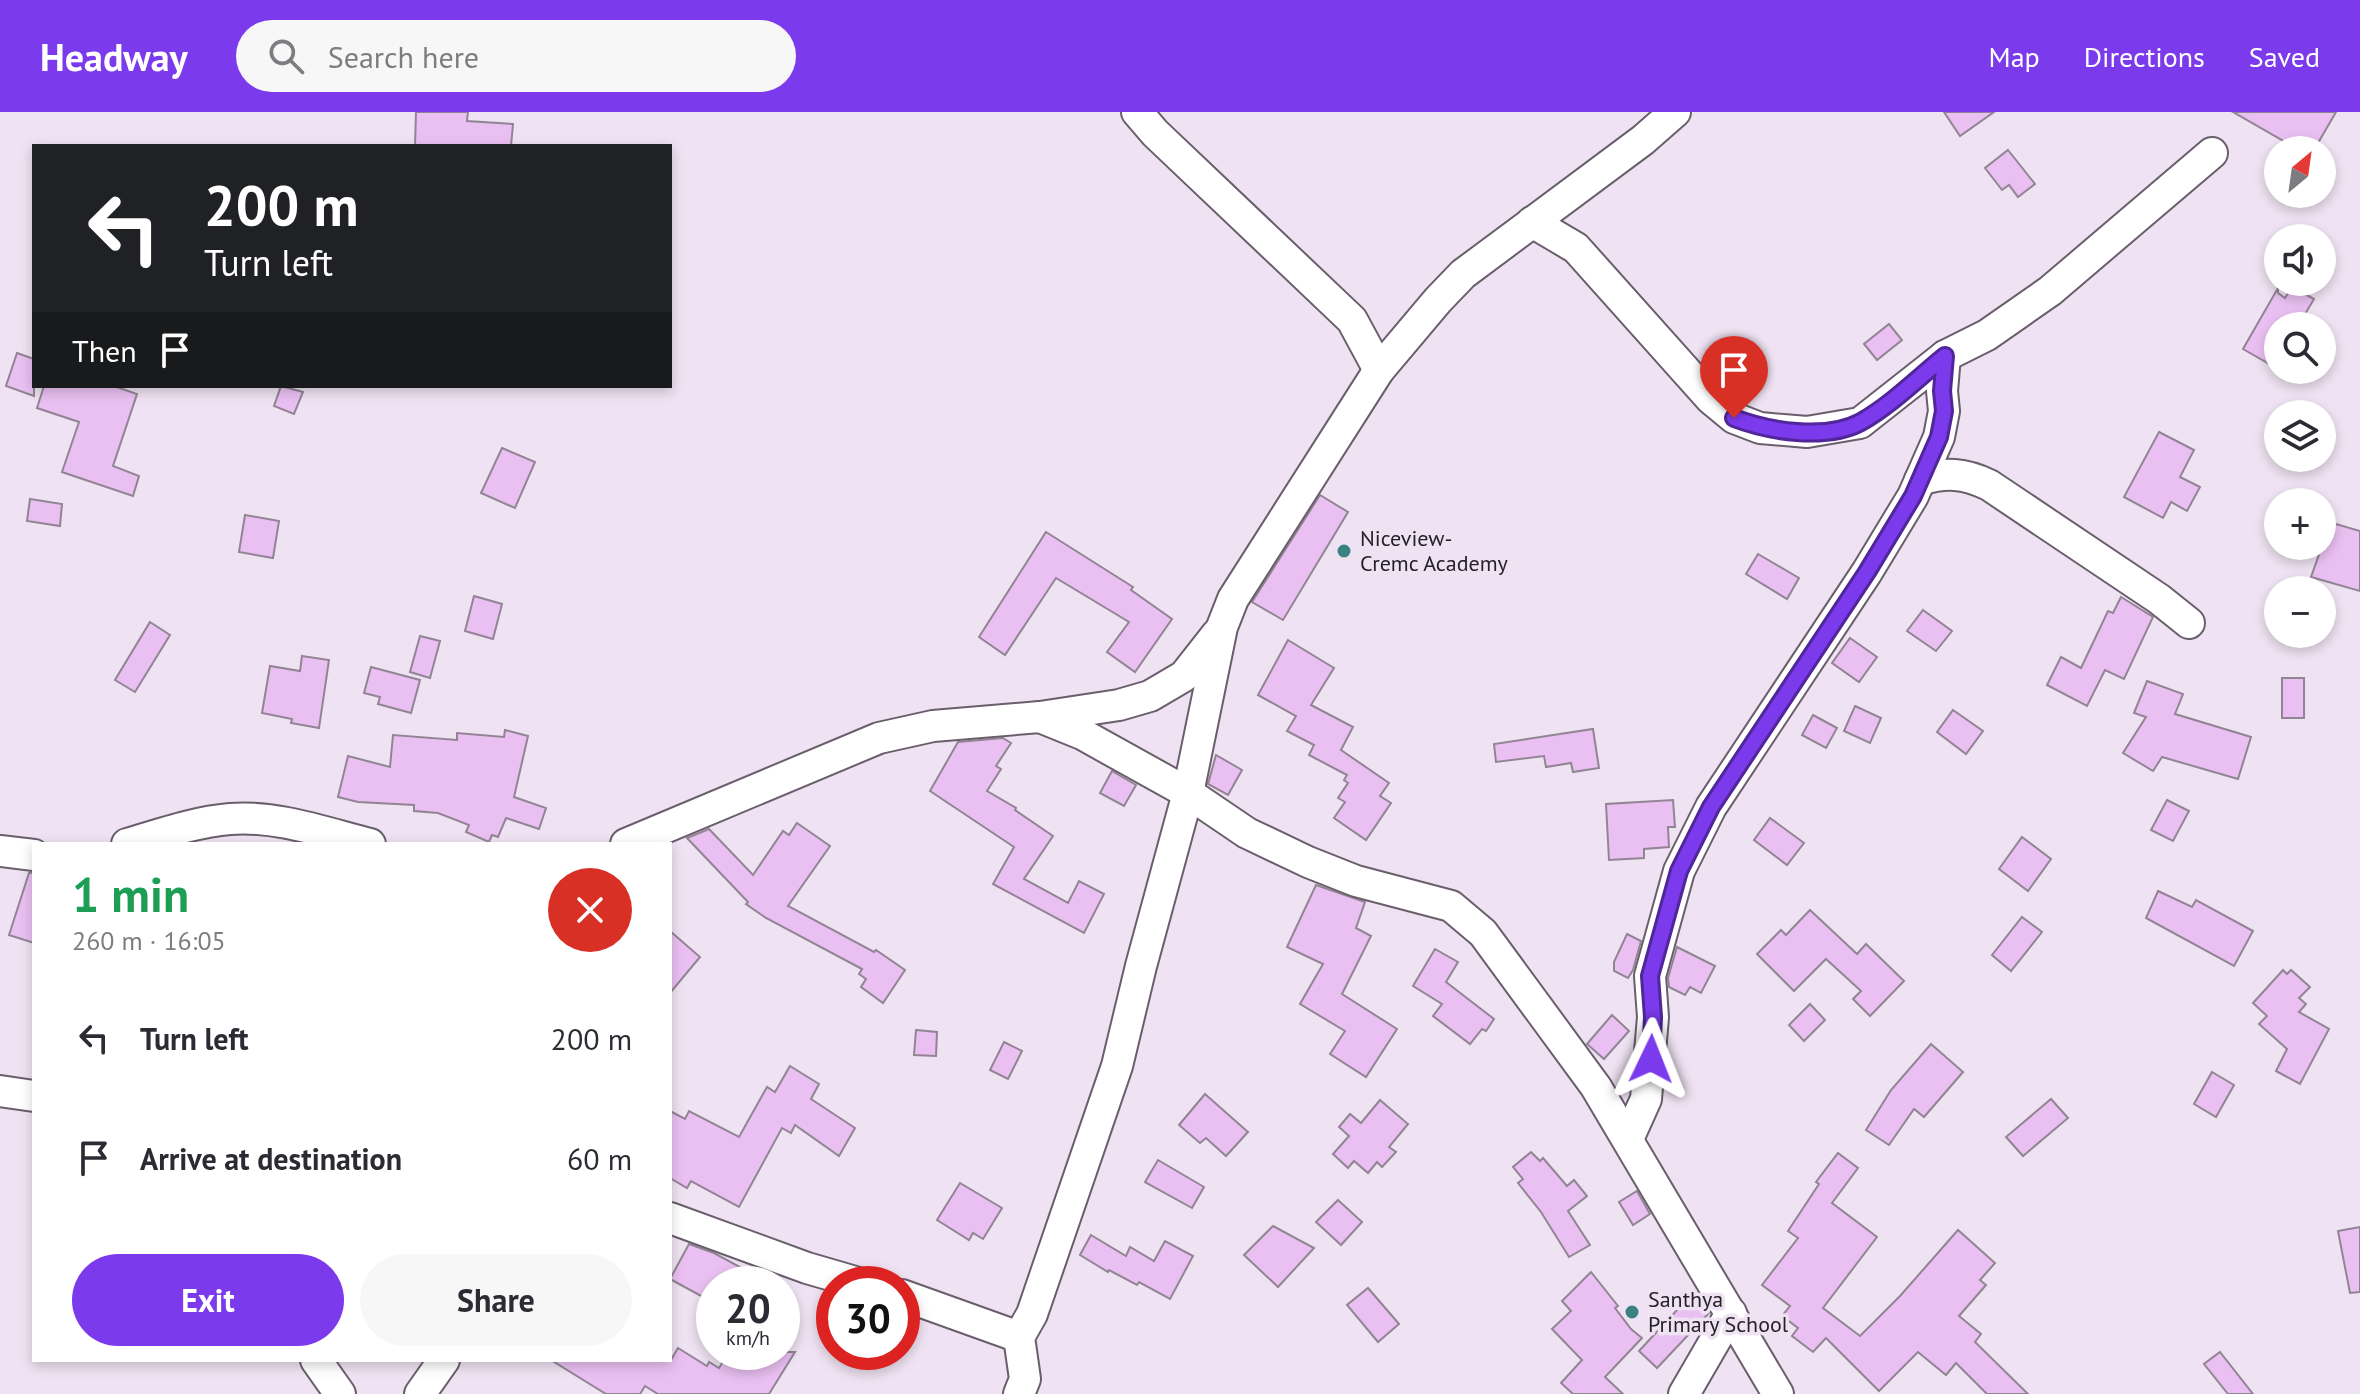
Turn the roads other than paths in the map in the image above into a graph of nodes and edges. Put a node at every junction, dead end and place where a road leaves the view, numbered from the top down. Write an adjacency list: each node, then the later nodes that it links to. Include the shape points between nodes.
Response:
1 (1137, 112): 6 (street, via 1352,320)
2 (1675, 112): 4 (street)
3 (2212, 153): 5 (street, via 2050,291 1987,335)
4 (1532, 222): 5 (street, via 1576,248 1711,399 1734,418 1760,428 1807,432 1860,423); 6 (street, via 1463,274)
5 (1945, 356): 7 (street, via 1939,437)
6 (1379, 370): 9 (street, via 1233,599)
7 (1920, 480): 8 (street, via 1962,474 1989,485); 19 (street, via 1867,572 1711,807 1679,871 1650,976 1653,1017 1646,1099)
8 (2189, 623)
9 (1222, 627): 10 (street, via 1184,676 1150,696); 11 (street)
10 (1040, 717): 11 (street, via 1082,734); 14 (street, via 933,726 879,738)
11 (1188, 793): 19 (street, via 1247,833 1308,862 1356,881 1451,906 1483,933); 24 (street, via 1117,1066 1032,1314)
12 (134, 842): 13 (street, via 233,819 275,821)
13 (362, 842)
14 (631, 842)
15 (0, 851): 16 (street)
16 (32, 855)
17 (0, 1091): 18 (street)
18 (32, 1096)
19 (1628, 1139): 23 (street)
20 (672, 1219): 21 (street)
21 (816, 1271)
22 (920, 1301): 24 (street)
23 (1731, 1313): 30 (street); 31 (street)
24 (1019, 1337): 29 (street, via 1025,1379)
25 (317, 1362): 27 (street)
26 (443, 1362): 28 (street)
27 (340, 1394)
28 (420, 1394)
29 (1019, 1394)
30 (1684, 1394)
31 (1778, 1394)

